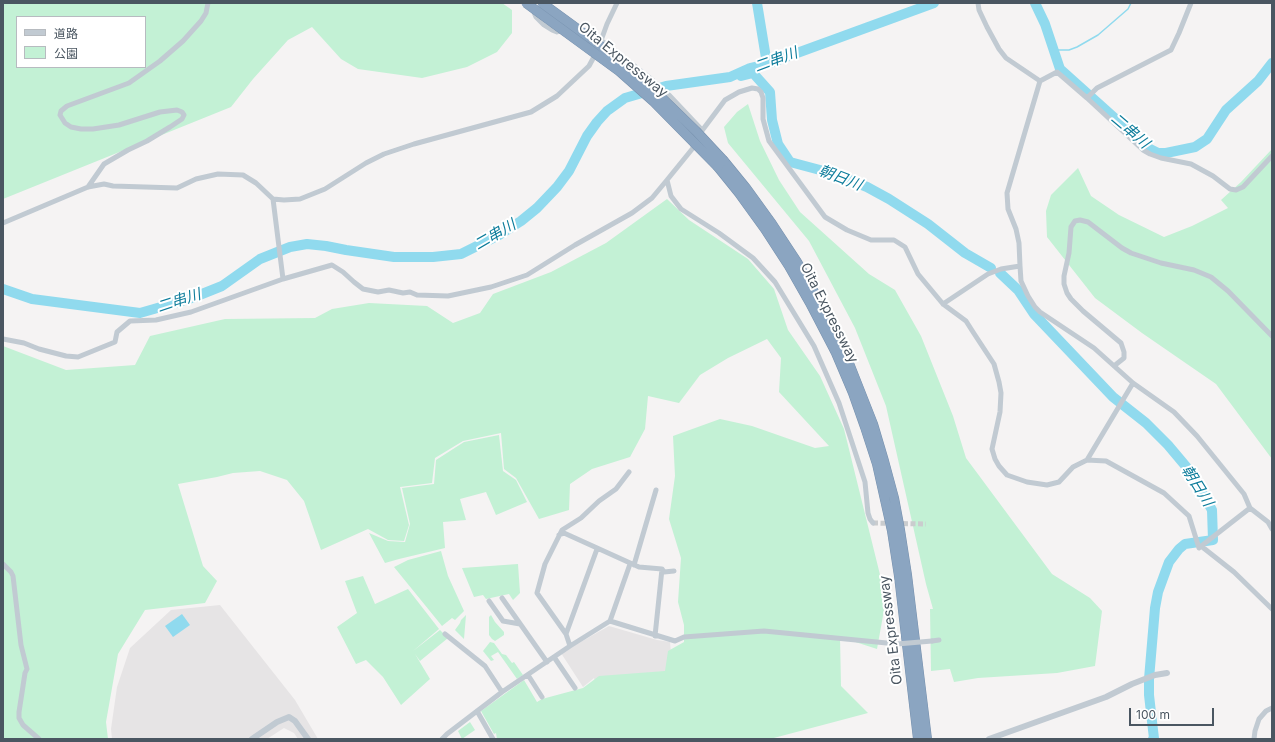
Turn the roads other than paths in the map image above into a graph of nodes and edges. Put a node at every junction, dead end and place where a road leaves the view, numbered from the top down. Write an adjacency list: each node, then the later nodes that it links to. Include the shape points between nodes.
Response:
1 (208, 3): 15 (street, via 201,21 160,61 129,82 67,106 61,111 60,115 65,123 71,128 81,129 119,125 172,110 184,115 170,127 104,164)
2 (526, 3): 13 (highway, Oita Expressway, bridge, via 619,71)
3 (531, 3): 8 (street, via 536,17 552,30 557,32 572,26 581,27)
4 (542, 3): 13 (highway, Oita Expressway, bridge, via 630,70 696,131)
5 (617, 3): 8 (street)
6 (978, 3): 9 (street, via 987,27 1006,58)
7 (1191, 3): 10 (street, via 1171,50 1097,88)
8 (602, 41): 11 (street, via 650,78); 16 (street, via 590,66 557,96 531,112 384,154 325,189 300,198)
9 (1040, 82): 10 (street, via 1057,72); 18 (street, via 1006,193 1008,209 1019,243)
10 (1087, 98): 12 (street, via 1143,150 1161,158 1191,164 1230,189 1243,188)
11 (702, 130): 14 (street, via 692,145 693,148); 20 (street, via 725,100 739,92 758,89 763,98 763,119 769,141 825,217 846,230 871,240 894,240 905,247 918,274)
12 (1272, 156)
13 (721, 164): 53 (highway, Oita Expressway, via 746,188 797,262 843,348 873,424 894,498 900,530 907,575)
14 (667, 180): 19 (street, via 652,198 632,213 527,275 491,287 448,296 389,290 378,292 363,289 332,266); 29 (street, via 671,196 681,209 720,233 753,258 775,282 814,346 839,403 863,474 868,513)
15 (88, 187): 16 (street, via 104,184 176,188 218,174 243,175); 17 (street)
16 (273, 199): 19 (street)
17 (3, 222)
18 (1020, 266): 20 (street, via 988,274); 23 (street, via 1021,281 1035,307 1094,348)
19 (283, 279): 22 (street, via 191,312 156,320 130,321 118,332 114,342 78,357)
20 (943, 304): 25 (street, via 966,321 994,364 1000,393 1000,412 992,449 999,466 1007,475 1047,485 1059,482 1073,467)
21 (1272, 336): 23 (street, via 1211,277 1131,253 1088,222 1080,220 1071,227 1064,284 1071,299 1121,343 1124,358)
22 (3, 338)
23 (1114, 366): 24 (street)
24 (1133, 383): 25 (street); 28 (street, via 1174,412 1197,436 1244,494)
25 (1087, 460): 32 (street, via 1106,461 1164,493 1190,516 1199,548)
26 (629, 472): 31 (street, via 616,489 562,530)
27 (656, 490): 35 (street)
28 (1250, 508): 30 (street, via 1268,522); 32 (street)
29 (873, 523)
30 (1272, 529)
31 (559, 535): 33 (street, via 564,533); 44 (street, via 545,564 537,593)
32 (1201, 546): 40 (street, via 1234,572)
33 (597, 549): 35 (street); 44 (street)
34 (3, 564): 59 (street, via 13,576 21,645 27,668 19,718)
35 (632, 565): 36 (street, via 639,568); 41 (street)
36 (662, 568): 37 (street, via 664,572); 45 (street)
37 (674, 571)
38 (502, 598): 42 (street)
39 (489, 601): 42 (street, via 503,621)
40 (1272, 609)
41 (610, 621): 45 (street); 47 (street)
42 (520, 624): 49 (street)
43 (446, 634): 54 (street, via 485,666)
44 (566, 634): 47 (street)
45 (655, 636): 46 (street, bridge, via 675,641 684,637 764,631 897,644)
46 (939, 640)
47 (570, 646): 48 (street)
48 (554, 657): 49 (street); 52 (street)
49 (547, 662): 51 (street)
50 (1167, 674): 67 (street, via 1155,675 1106,697)
51 (528, 675): 54 (street); 55 (street)
52 (575, 688)
53 (917, 690): 65 (highway, Oita Expressway); 66 (highway, Oita Expressway)
54 (502, 692): 57 (street)
55 (542, 697)
56 (1272, 708): 68 (street, via 1259,720)
57 (477, 711): 58 (street); 64 (street)
58 (447, 734): 62 (street); 63 (street)
59 (39, 739)
60 (252, 739): 61 (street, via 289,717)
61 (308, 739)
62 (442, 739)
63 (451, 739)
64 (493, 739)
65 (918, 739)
66 (927, 739)
67 (989, 739)
68 (1254, 739)

